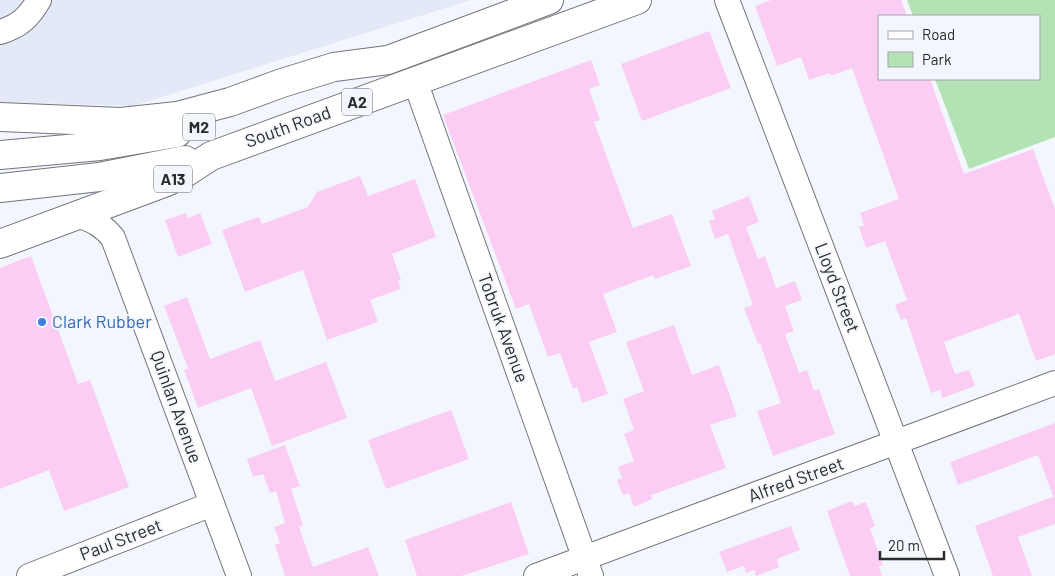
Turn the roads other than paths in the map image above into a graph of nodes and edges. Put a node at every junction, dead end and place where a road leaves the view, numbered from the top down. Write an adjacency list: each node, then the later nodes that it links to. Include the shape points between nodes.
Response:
1 (39, 0): 5 (street, via 29,16 11,29)
2 (549, 0): 6 (highway)
3 (637, 0): 7 (highway, South Road / A2)
4 (727, 0): 17 (street, Lloyd Street)
5 (0, 32)
6 (388, 60): 8 (highway, via 334,67 177,116 121,122); 9 (highway, M2, via 198,128 142,140)
7 (415, 81): 10 (highway, South Road / A2); 19 (street, Tobruk Avenue)
8 (0, 117)
9 (0, 155)
10 (211, 156): 11 (highway, M2, via 99,177); 12 (highway, South Road / A13, via 182,175)
11 (0, 188)
12 (132, 195): 13 (highway, South Road / A13); 14 (street, via 117,217)
13 (77, 215): 14 (street, Quinlan Avenue, via 104,228); 15 (highway, South Road / A13)
14 (113, 238): 18 (street, Quinlan Avenue)
15 (0, 244)
16 (1055, 383): 17 (street, Alfred Street)
17 (896, 442): 19 (street, Alfred Street); 23 (street, Lloyd Street)
18 (212, 504): 20 (street, Paul Street); 21 (street, Quinlan Avenue)
19 (588, 567): 22 (street, Alfred Street)
20 (29, 576)
21 (239, 576)
22 (536, 576)
23 (947, 576)

